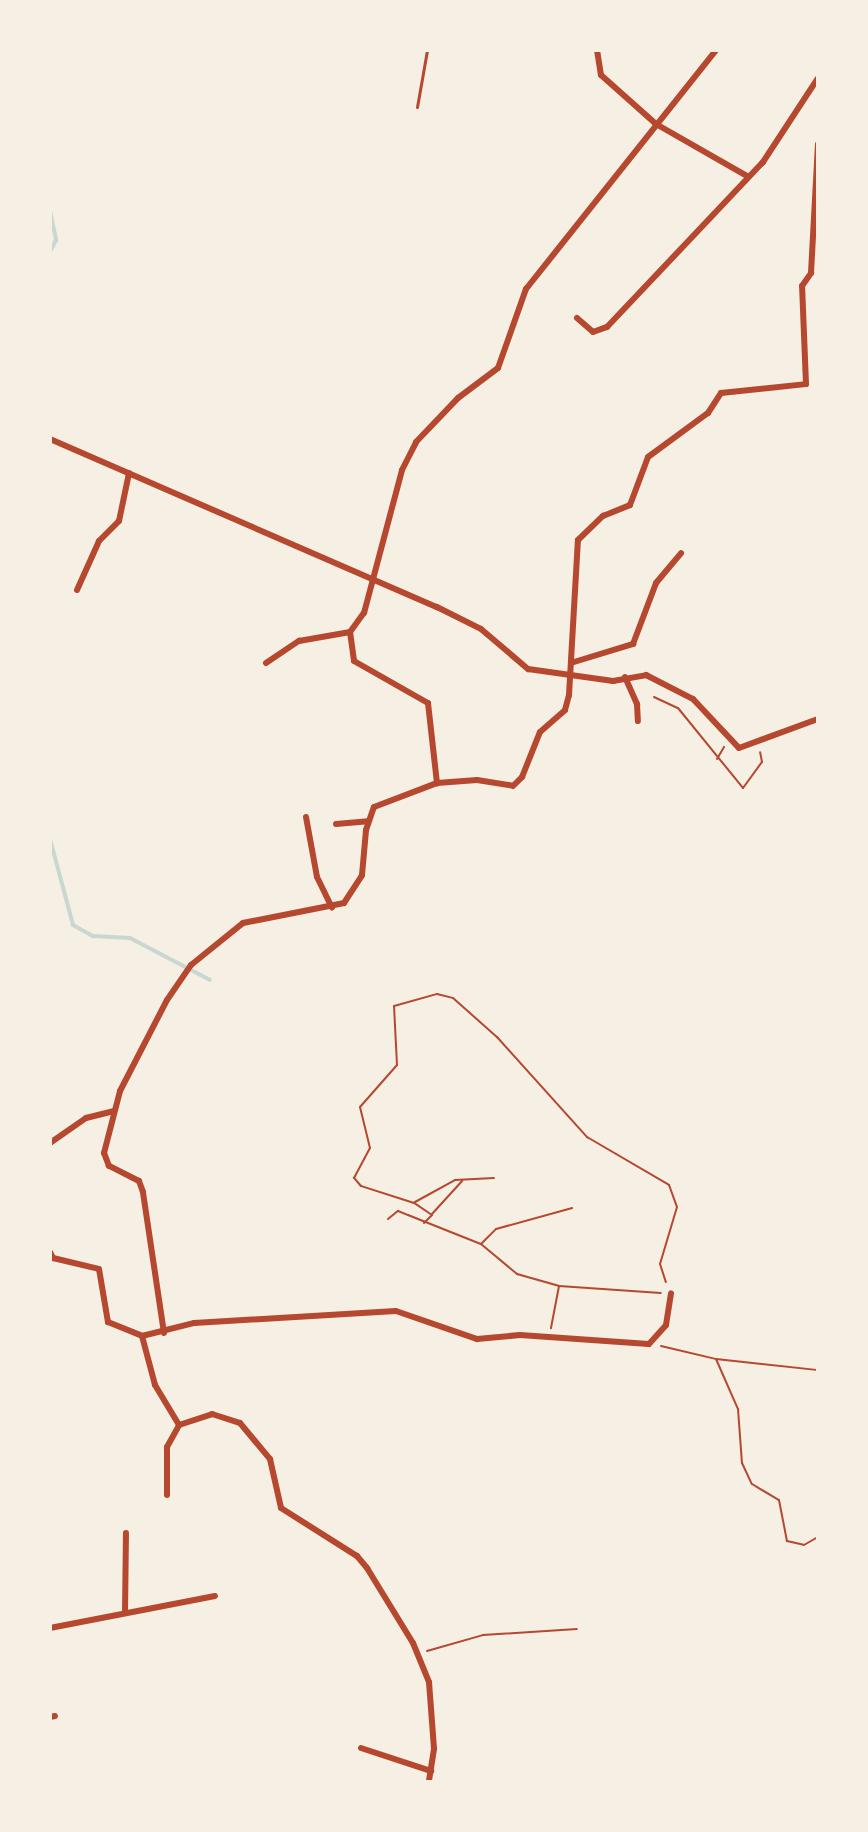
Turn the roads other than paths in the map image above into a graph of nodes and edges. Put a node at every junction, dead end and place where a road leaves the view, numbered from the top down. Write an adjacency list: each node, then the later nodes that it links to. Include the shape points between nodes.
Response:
1 (427, 50): 5 (lane)
2 (597, 50): 6 (street, via 601,75)
3 (716, 50): 6 (street)
4 (818, 78): 8 (street, via 769,153)
5 (417, 107)
6 (656, 124): 8 (street); 13 (street, via 526,289 498,368 458,398 416,442 402,470)
7 (818, 144): 16 (street, via 811,273 802,286 806,384 721,393 708,413 648,457 630,505 603,516 583,533 578,540)
8 (747, 176): 9 (street, via 607,327 593,332)
9 (577, 318)
10 (50, 439): 11 (street)
11 (129, 473): 13 (street); 14 (street, via 119,521 99,541)
12 (681, 553): 16 (street, via 656,583 633,644)
13 (372, 577): 15 (street, via 364,613); 18 (street, via 481,629 528,669)
14 (77, 590)
15 (350, 632): 17 (street, via 299,641); 22 (street, via 354,661 428,703)
16 (574, 662): 18 (street)
17 (266, 663)
18 (572, 677): 19 (street); 22 (street, via 565,710 540,732 522,777 513,786 477,780)
19 (625, 677): 20 (street, via 646,675 693,699 739,748); 21 (street)
20 (818, 719)
21 (638, 721)
22 (437, 783): 24 (street, via 374,807)
23 (306, 817): 26 (street, via 317,877)
24 (368, 821): 25 (street); 26 (street, via 362,875 354,892)
25 (336, 824)
26 (332, 908): 27 (street, via 243,923 191,965)
27 (114, 1111): 28 (street, via 86,1118); 31 (street, via 104,1153 109,1166 139,1181 143,1192)
28 (50, 1143)
29 (51, 1257): 32 (street, via 99,1269 108,1322)
30 (671, 1293): 31 (street, via 666,1325 649,1344 548,1341 520,1335 477,1339 396,1311 194,1323)
31 (164, 1333): 32 (street)
32 (142, 1336): 33 (street, via 155,1385)
33 (179, 1425): 34 (street, via 167,1447); 40 (street, via 212,1414 240,1423 270,1459 281,1508 357,1556 419,1655 433,1709)
34 (167, 1495)
35 (126, 1533): 37 (street)
36 (215, 1596): 37 (street)
37 (125, 1613): 38 (street)
38 (50, 1628)
39 (361, 1748): 40 (street)
40 (431, 1771): 41 (street)
41 (429, 1782)

